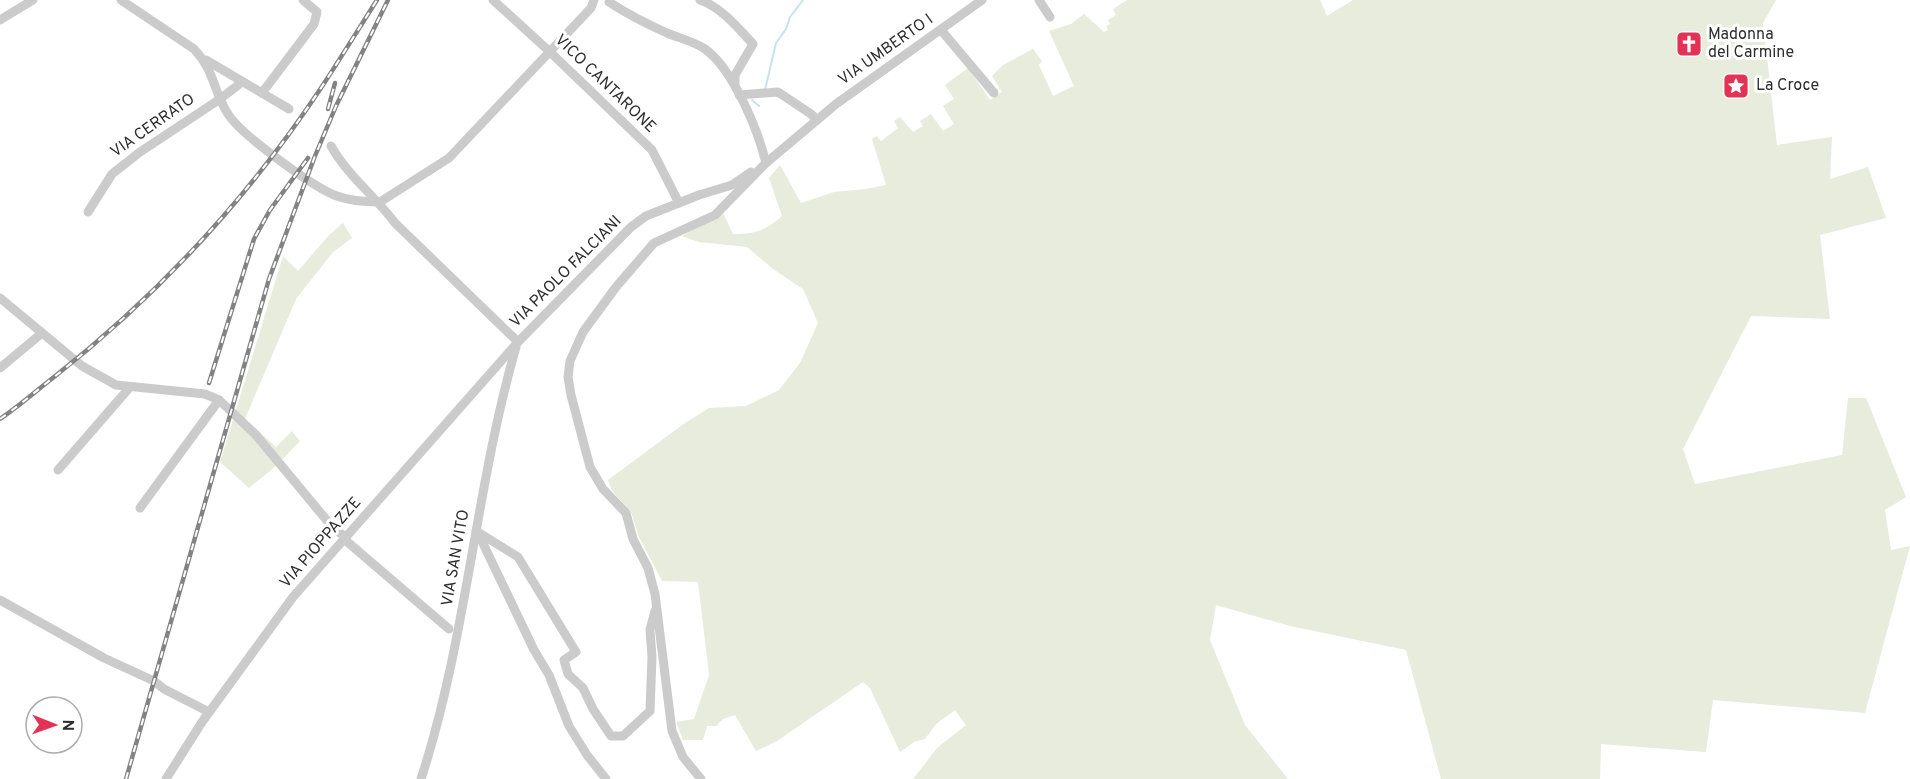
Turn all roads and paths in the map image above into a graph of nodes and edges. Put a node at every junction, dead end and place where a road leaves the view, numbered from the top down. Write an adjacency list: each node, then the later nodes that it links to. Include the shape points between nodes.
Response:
1 (33, 0): 11 (street)
2 (122, 0): 14 (street)
3 (303, 0): 17 (street, via 317,12 314,24)
4 (493, 0): 13 (street, VICO CANTARONE)
5 (700, 0): 16 (street, via 732,22 753,44 735,75)
6 (982, 0): 12 (street, VIA UMBERTO I)
7 (1039, 0): 10 (street)
8 (613, 2): 9 (street); 16 (street, via 663,31 704,48)
9 (592, 4): 13 (street)
10 (1050, 17)
11 (0, 20)
12 (940, 30): 18 (street); 22 (street, VIA UMBERTO I)
13 (549, 51): 25 (street, via 449,158); 26 (street, VICO CANTARONE, via 652,150)
14 (204, 59): 15 (street); 20 (street)
15 (242, 82): 17 (street); 20 (street, VIA CERRATO)
16 (735, 84): 19 (street)
17 (262, 93): 21 (street)
18 (994, 93)
19 (740, 95): 22 (street, via 778,92); 24 (street)
20 (220, 99): 25 (street, via 239,128 321,189 351,201); 27 (street, VIA CERRATO, via 112,174)
21 (289, 109)
22 (817, 120): 24 (street, VIA UMBERTO I)
23 (331, 146): 25 (street, via 340,162)
24 (766, 163): 26 (street, VIA PAOLO FALCIANI, via 732,185); 39 (street, via 715,215 654,243 583,332 570,361 571,395 590,467 603,489 626,513)
25 (380, 202): 30 (street, via 395,223)
26 (679, 203): 30 (street, VIA PAOLO FALCIANI, via 646,216 631,227)
27 (88, 212)
28 (0, 298): 29 (street)
29 (42, 333): 31 (street); 32 (street, via 82,366 116,385)
30 (518, 342): 36 (street, VIA SAN VITO, via 501,400); 37 (street, VIA PIOPPAZZE)
31 (0, 368)
32 (130, 387): 33 (street, via 198,393); 34 (street)
33 (219, 400): 35 (street); 37 (street, via 255,434)
34 (58, 470)
35 (140, 508)
36 (476, 531): 39 (street, via 518,557 576,652 564,660 568,674 583,688 611,736 623,736 650,711 650,630); 43 (street, VIA SAN VITO, via 456,645); 44 (street, via 549,675 569,726)
37 (345, 538): 40 (street); 41 (street, VIA PIOPPAZZE, via 293,597)
38 (0, 600): 41 (street)
39 (657, 603): 45 (street, via 672,731 683,757)
40 (449, 629)
41 (209, 712): 42 (street, VIA PIOPPAZZE)
42 (166, 779)
43 (421, 779)
44 (606, 779)
45 (701, 779)

